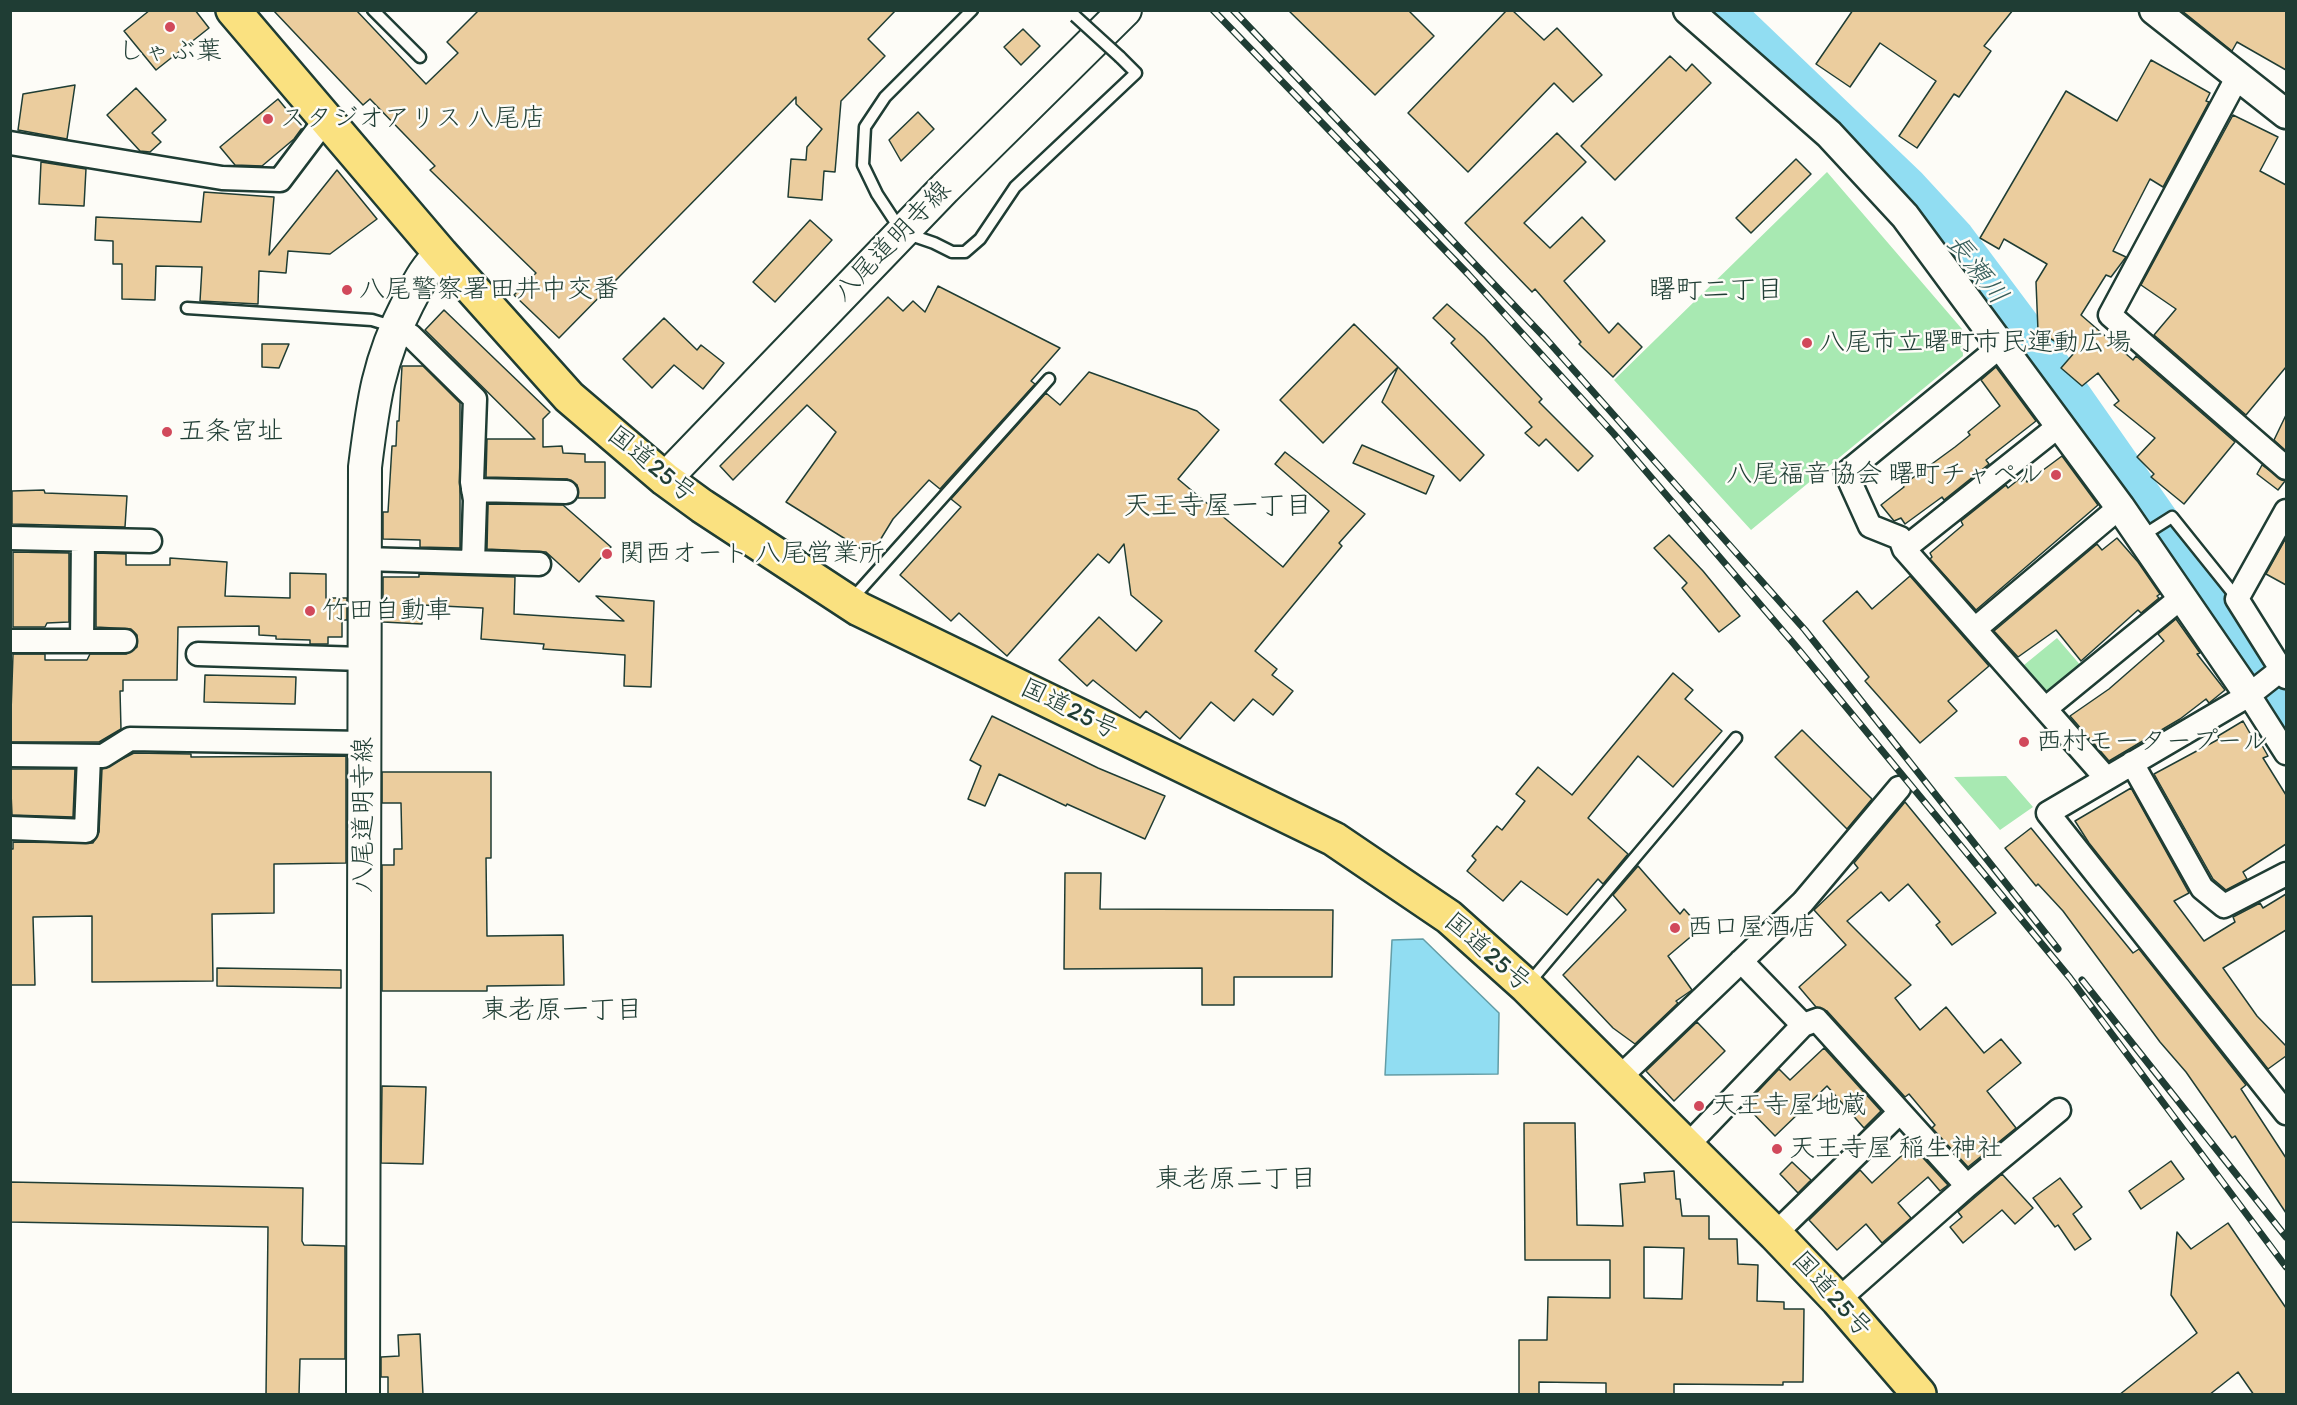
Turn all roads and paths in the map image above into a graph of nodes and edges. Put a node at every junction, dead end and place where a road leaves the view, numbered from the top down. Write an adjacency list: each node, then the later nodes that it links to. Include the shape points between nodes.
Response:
1 (233, 10): 11 (highway, 国道25号)
2 (373, 10): 8 (lane)
3 (972, 10): 13 (lane, via 885,97 865,127 863,165)
4 (1125, 10): 13 (main road, 八尾道明寺線)
5 (1688, 10): 17 (street, via 1829,134 1905,216)
6 (1072, 13): 13 (lane, bridge, via 1136,73 1015,187 981,239 965,252 952,252)
7 (2162, 14): 9 (street)
8 (420, 57)
9 (2238, 76): 10 (street); 20 (street, via 2110,315)
10 (2286, 114)
11 (326, 119): 12 (street, via 280,180 222,178); 14 (highway, 国道25号)
12 (10, 143)
13 (902, 232): 21 (main road, 八尾道明寺線)
14 (441, 254): 16 (main road, 八尾道明寺線, via 426,267); 21 (highway, 国道25号, via 569,397)
15 (187, 308): 16 (lane, via 372,320)
16 (396, 327): 22 (street, via 411,336 476,399); 31 (main road, 八尾道明寺線, via 381,364 372,409 365,467)
17 (2002, 345): 19 (street); 30 (street, via 1846,473 1870,526 1900,538)
18 (1049, 379): 36 (lane)
19 (2060, 425): 24 (street); 30 (street)
20 (2286, 468)
21 (665, 479): 36 (highway, 国道25号)
22 (473, 490): 23 (street); 32 (street)
23 (566, 492)
24 (2120, 507): 26 (street); 37 (street)
25 (2286, 512): 35 (street)
26 (2146, 533): 34 (street); 35 (lane, via 2172,517)
27 (10, 538): 28 (street)
28 (83, 540): 29 (street); 39 (street)
29 (150, 541)
30 (1904, 549): 37 (street)
31 (364, 559): 32 (street); 42 (main road, 八尾道明寺線)
32 (473, 562): 33 (street)
33 (539, 564)
34 (2182, 597): 43 (street); 44 (street)
35 (2237, 598): 43 (street)
36 (849, 602): 56 (highway, 国道25号, via 1334,839 1449,917)
37 (1975, 629): 44 (street)
38 (10, 640): 39 (street)
39 (82, 640): 40 (street)
40 (125, 641)
41 (198, 654): 42 (street)
42 (363, 659): 46 (main road, 八尾道明寺線)
43 (2270, 681): 47 (street); 50 (street)
44 (2045, 709): 51 (street)
45 (1736, 738): 56 (lane)
46 (364, 743): 49 (street, via 130,739 103,756); 66 (main road, 八尾道明寺線)
47 (2286, 753)
48 (10, 755): 49 (street)
49 (89, 756): 53 (street, via 86,831)
50 (2132, 763): 51 (street); 54 (street, via 2202,888 2224,906)
51 (2106, 778): 61 (street, via 2048,813)
52 (1899, 788): 55 (street, via 1803,902)
53 (10, 828)
54 (2286, 874)
55 (1741, 962): 57 (street); 58 (street)
56 (1526, 986): 58 (highway, 国道25号)
57 (1803, 1025): 60 (street, via 1817,1020); 62 (street)
58 (1619, 1078): 62 (highway, 国道25号)
59 (2060, 1110): 63 (street)
60 (1900, 1112): 63 (street); 64 (street)
61 (2286, 1113)
62 (1687, 1146): 64 (highway, 国道25号)
63 (1967, 1186): 65 (street)
64 (1775, 1234): 65 (highway, 国道25号)
65 (1838, 1300): 67 (highway, 国道25号)
66 (363, 1395)
67 (1919, 1395)

